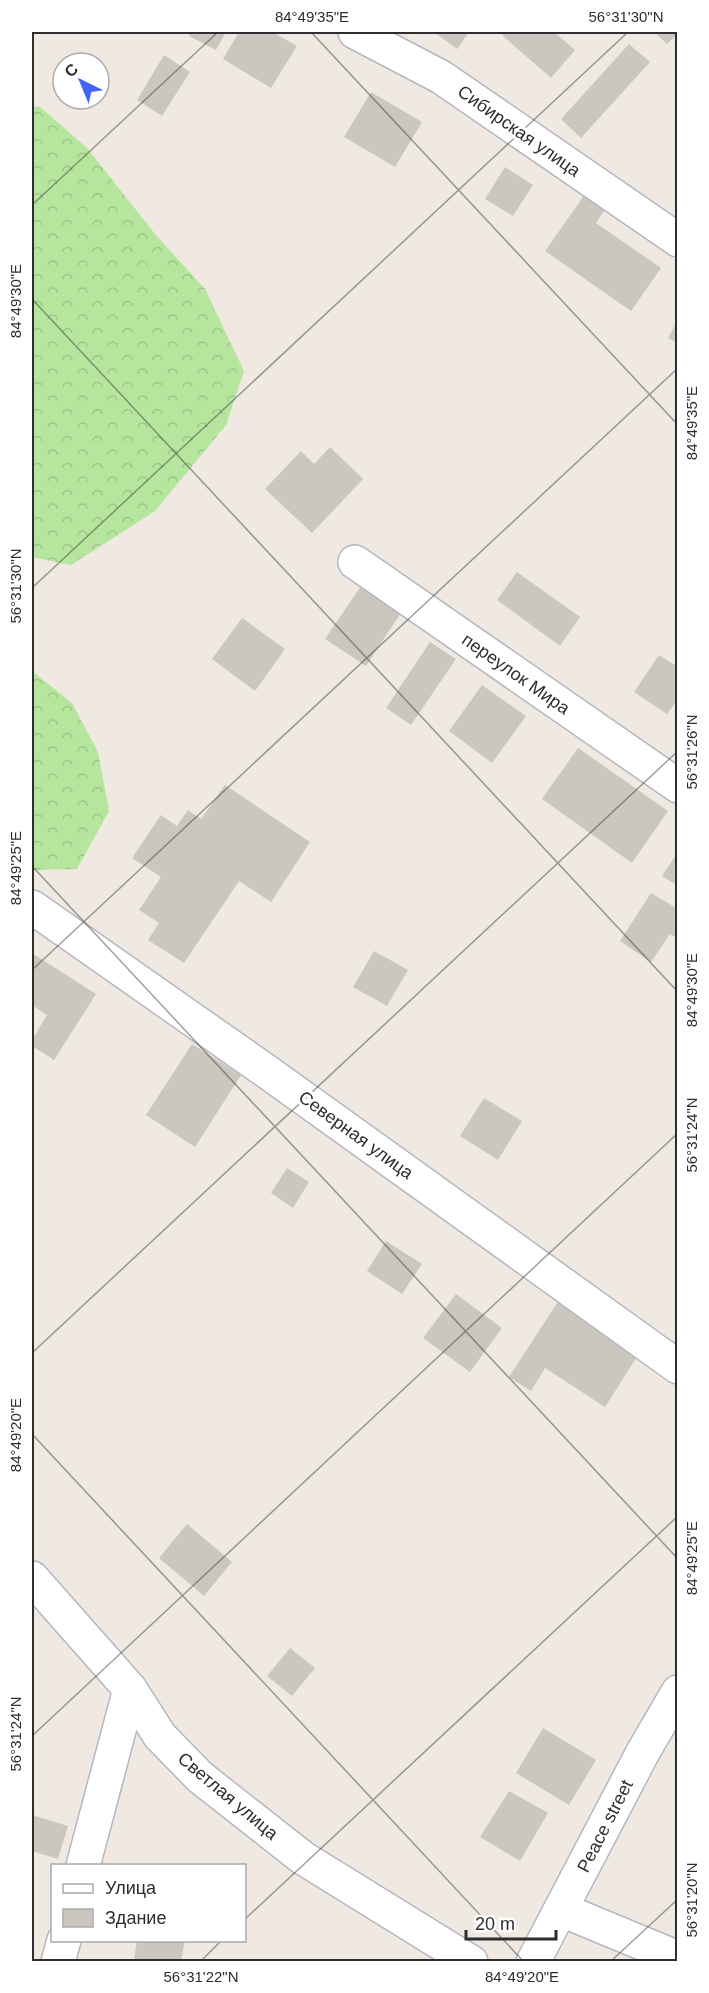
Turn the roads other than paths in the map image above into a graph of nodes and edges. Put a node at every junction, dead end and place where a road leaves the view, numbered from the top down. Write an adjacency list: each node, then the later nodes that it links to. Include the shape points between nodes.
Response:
1 (355, 32): 2 (street, Сибирская улица, via 441,77)
2 (678, 240)
3 (356, 562): 4 (street, переулок Мира)
4 (678, 786)
5 (32, 907): 6 (street, Северная улица)
6 (678, 1367)
7 (32, 1578): 8 (street, Светлая улица)
8 (130, 1689): 10 (street); 15 (street, Светлая улица, via 160,1736 200,1777 303,1858)
9 (678, 1692): 11 (street, Peace street)
10 (84, 1864)
11 (562, 1910): 13 (street); 16 (street, Peace street)
12 (64, 1942): 14 (street)
13 (678, 1958)
14 (58, 1962)
15 (471, 1962)
16 (533, 1962)

